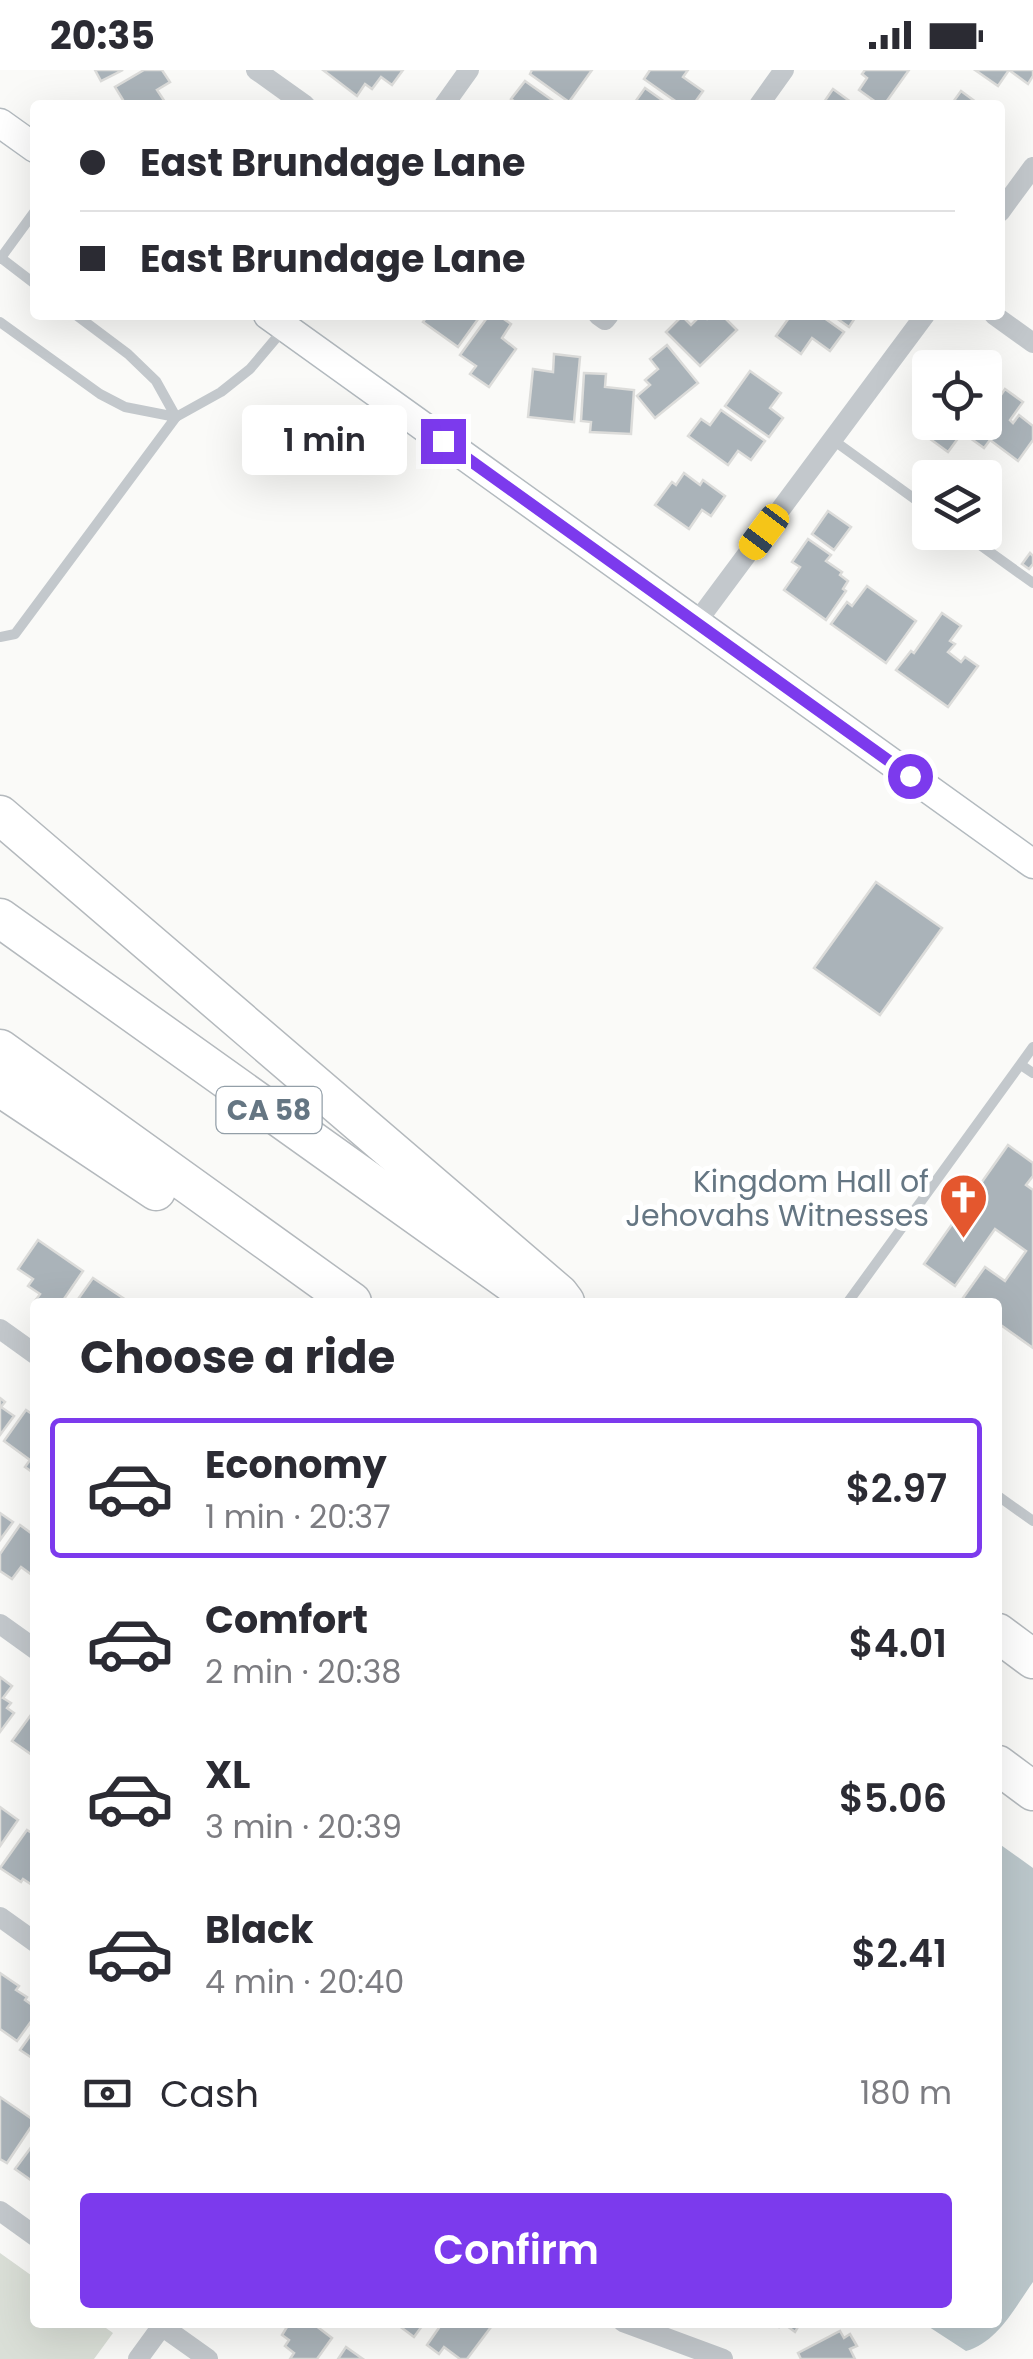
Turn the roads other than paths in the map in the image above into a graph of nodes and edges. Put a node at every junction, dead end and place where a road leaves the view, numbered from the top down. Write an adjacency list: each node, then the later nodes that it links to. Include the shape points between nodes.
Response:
1 (256, 70): 4 (street)
2 (469, 70): 5 (street)
3 (784, 70): 6 (street)
4 (297, 100)
5 (448, 100)
6 (763, 100)
7 (0, 123): 8 (main road)
8 (30, 144)
9 (1033, 166): 10 (street)
10 (1005, 205)
11 (30, 218): 12 (lane)
12 (0, 259): 13 (lane)
13 (30, 280)
14 (83, 320): 21 (lane, via 156,381)
15 (281, 320): 21 (lane, via 250,369)
16 (283, 320): 26 (main road)
17 (921, 320): 22 (street)
18 (1001, 320): 20 (street)
19 (0, 322): 21 (lane, via 100,394)
20 (1033, 343)
21 (176, 417): 27 (lane, via 15,634)
22 (832, 440): 23 (lane); 26 (street)
23 (912, 497)
24 (987, 550): 25 (lane)
25 (1033, 584)
26 (696, 623): 29 (main road)
27 (0, 638)
28 (0, 815): 39 (highway)
29 (1033, 864)
30 (0, 918): 38 (highway, CA 58)
31 (1033, 1048): 33 (lane)
32 (0, 1049): 36 (highway)
33 (1020, 1064): 34 (lane); 40 (lane)
34 (1033, 1074)
35 (0, 1087): 36 (highway, via 220,1234)
36 (317, 1277): 37 (highway)
37 (346, 1298)
38 (532, 1298)
39 (562, 1298)
40 (851, 1298)
41 (0, 1329): 42 (street)
42 (30, 1350)
43 (1002, 1499): 44 (lane)
44 (1033, 1522)
45 (0, 1624): 47 (street)
46 (1002, 1636): 48 (highway)
47 (30, 1645)
48 (1033, 1659)
49 (1002, 1768): 50 (highway)
50 (1033, 1790)
51 (0, 1917): 52 (street)
52 (30, 1938)
53 (0, 2210): 54 (street)
54 (30, 2232)
55 (157, 2328): 58 (street)
56 (165, 2328): 59 (street)
57 (639, 2328): 60 (street)
58 (138, 2359)
59 (208, 2359)
60 (722, 2359)

